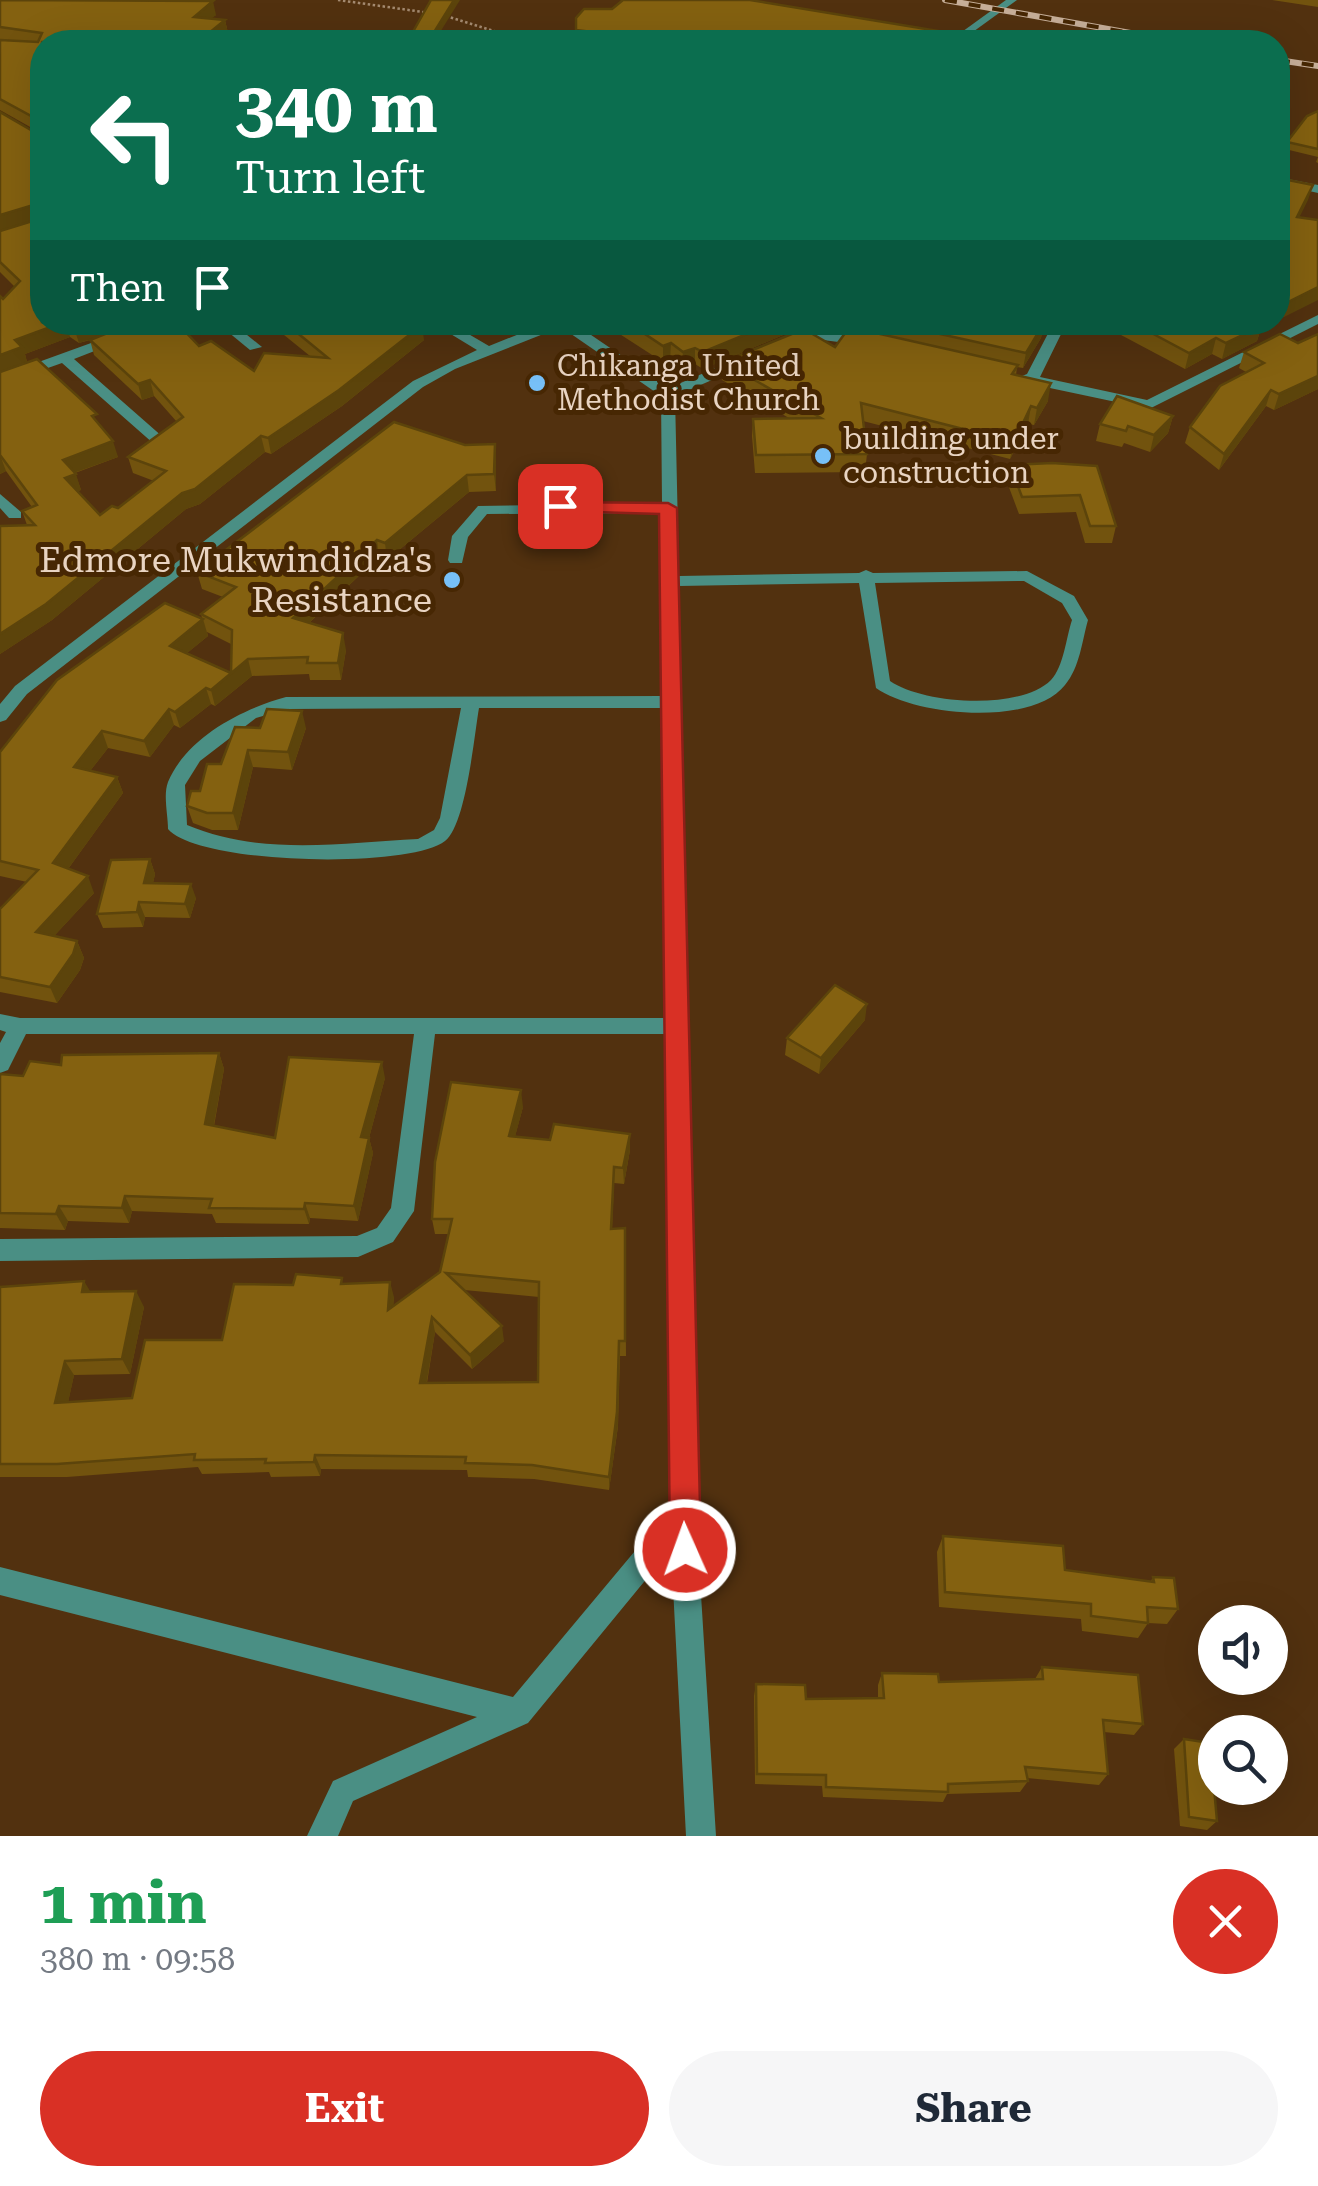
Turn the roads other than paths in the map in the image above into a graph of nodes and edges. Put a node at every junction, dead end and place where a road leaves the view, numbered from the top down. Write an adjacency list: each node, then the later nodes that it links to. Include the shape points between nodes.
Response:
1 (1012, 0): 2 (street)
2 (970, 30)
3 (1290, 183): 4 (street)
4 (1318, 189)
5 (1318, 319): 6 (street)
6 (1290, 333)
7 (129, 335): 19 (street)
8 (239, 335): 15 (street)
9 (459, 335): 17 (street)
10 (529, 335): 17 (street)
11 (581, 335): 23 (street)
12 (1055, 335): 21 (street)
13 (1287, 335): 21 (street, via 1149,405)
14 (884, 345): 16 (street, via 822,336)
15 (254, 346)
16 (776, 348)
17 (488, 351): 33 (street, via 418,384 20,690)
18 (758, 355): 23 (street)
19 (66, 359): 22 (street); 24 (street)
20 (1012, 375): 21 (street)
21 (1031, 380)
22 (0, 382)
23 (668, 394): 26 (street)
24 (159, 441)
25 (0, 499): 27 (street)
26 (668, 508): 28 (street, via 483,509 460,536); 30 (street)
27 (15, 515)
28 (456, 560)
29 (866, 576): 29 (street, via 1027,576 1068,600 1080,620 1060,682 1018,703 894,698 882,684); 30 (street)
30 (669, 581): 31 (street)
31 (672, 702): 32 (street); 35 (street)
32 (471, 703): 32 (street, via 286,703 250,714 194,756 176,784 178,828 206,844 250,850 422,846 441,835 449,818)
33 (0, 716)
34 (10, 1024): 36 (street); 37 (street)
35 (679, 1026): 36 (street); 39 (street)
36 (425, 1028): 38 (street, via 402,1211 386,1235 358,1246)
37 (0, 1064)
38 (0, 1250)
39 (683, 1514): 41 (street); 43 (street)
40 (0, 1581): 41 (street)
41 (518, 1713): 42 (street, via 343,1791)
42 (322, 1836)
43 (701, 1836)

